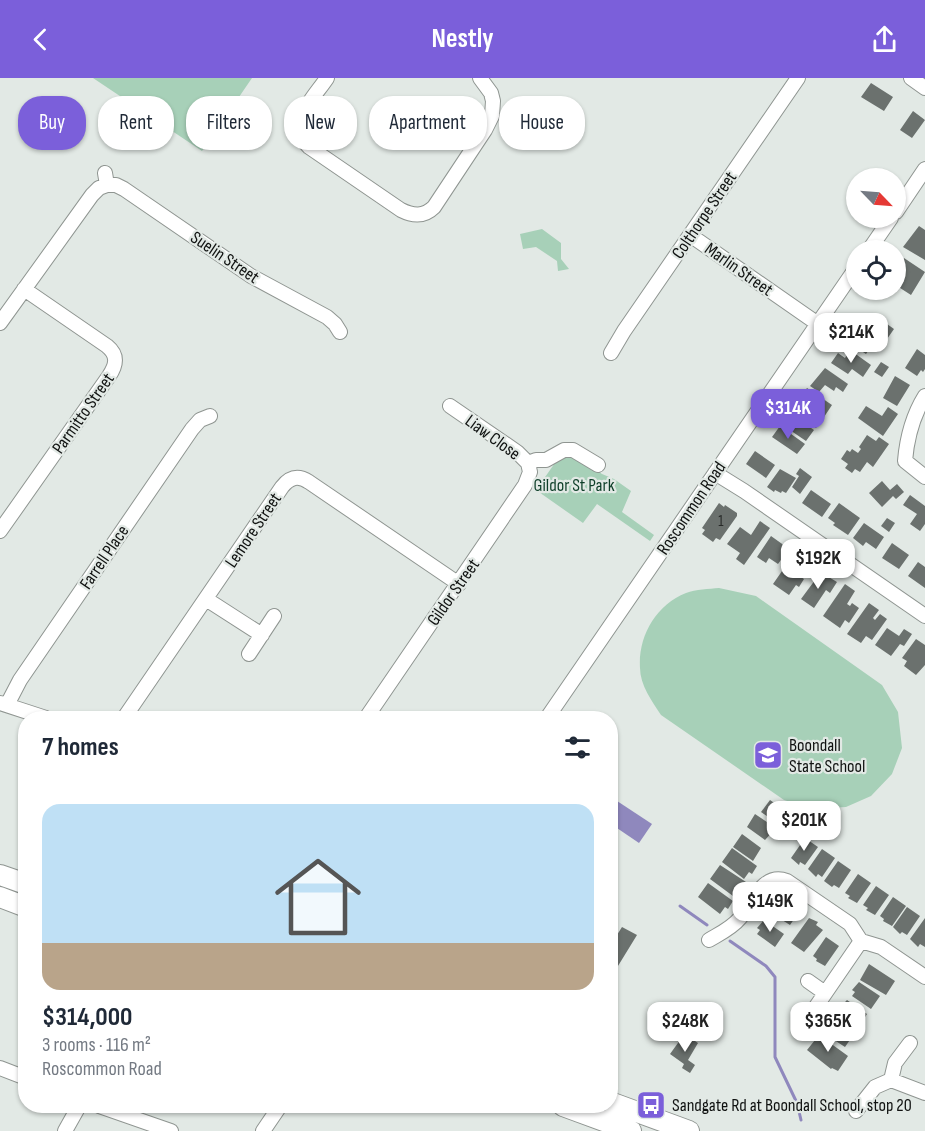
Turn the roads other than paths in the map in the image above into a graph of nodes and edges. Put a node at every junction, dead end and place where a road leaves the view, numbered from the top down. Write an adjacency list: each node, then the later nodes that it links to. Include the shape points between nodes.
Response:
1 (327, 78): 2 (street, via 301,117 301,138 413,215 425,214 434,207 489,123 493,101 488,86)
2 (480, 78)
3 (798, 78): 8 (street, Colthorpe Street)
4 (911, 78): 5 (street)
5 (925, 88)
6 (925, 169): 7 (street)
7 (906, 197)
8 (690, 235): 12 (street, Marlin Street); 14 (street, Colthorpe Street)
9 (846, 283): 12 (street, Roscommon Road)
10 (24, 289): 11 (street, Suelin Street); 13 (street, Suelin Street, via 106,179 252,276 327,317); 22 (street, Parmitto Street, via 107,346 116,363)
11 (0, 322)
12 (818, 324): 20 (street, Roscommon Road)
13 (340, 332)
14 (611, 353)
15 (925, 396): 21 (street, via 912,420 905,461)
16 (450, 406): 18 (street, Liaw Close)
17 (210, 416): 29 (street, Farrell Place, via 192,429)
18 (532, 461): 19 (street, via 573,450); 23 (street, Gildor Street, via 525,485)
19 (598, 465)
20 (715, 473): 26 (street); 33 (street, Roscommon Road)
21 (925, 477)
22 (0, 531)
23 (459, 584): 24 (street, Lemore Street, via 298,477 282,487); 32 (street, Gildor Street)
24 (206, 598): 27 (street); 31 (street, Lemore Street)
25 (274, 616): 27 (street)
26 (925, 616)
27 (262, 634): 28 (street)
28 (249, 654)
29 (4, 704): 30 (street)
30 (24, 711)
31 (129, 711)
32 (371, 711)
33 (552, 711)
34 (0, 874): 35 (highway)
35 (18, 881)
36 (0, 897): 37 (highway)
37 (18, 904)
38 (709, 940): 39 (street, via 733,925 761,886 775,879 787,881 850,924)
39 (861, 941): 40 (street, via 881,947); 42 (street)
40 (925, 977)
41 (808, 981): 42 (street)
42 (825, 993): 43 (street)
43 (813, 1011)
44 (910, 1043): 47 (street, via 895,1063)
45 (0, 1068): 46 (street)
46 (18, 1075)
47 (891, 1080): 48 (street); 50 (street, via 875,1087)
48 (925, 1094)
49 (618, 1105): 59 (highway)
50 (856, 1111)
51 (75, 1113): 55 (street)
52 (119, 1113): 56 (street)
53 (275, 1113): 57 (street)
54 (582, 1113): 58 (highway)
55 (65, 1131)
56 (171, 1131)
57 (263, 1131)
58 (631, 1131)
59 (689, 1131)

